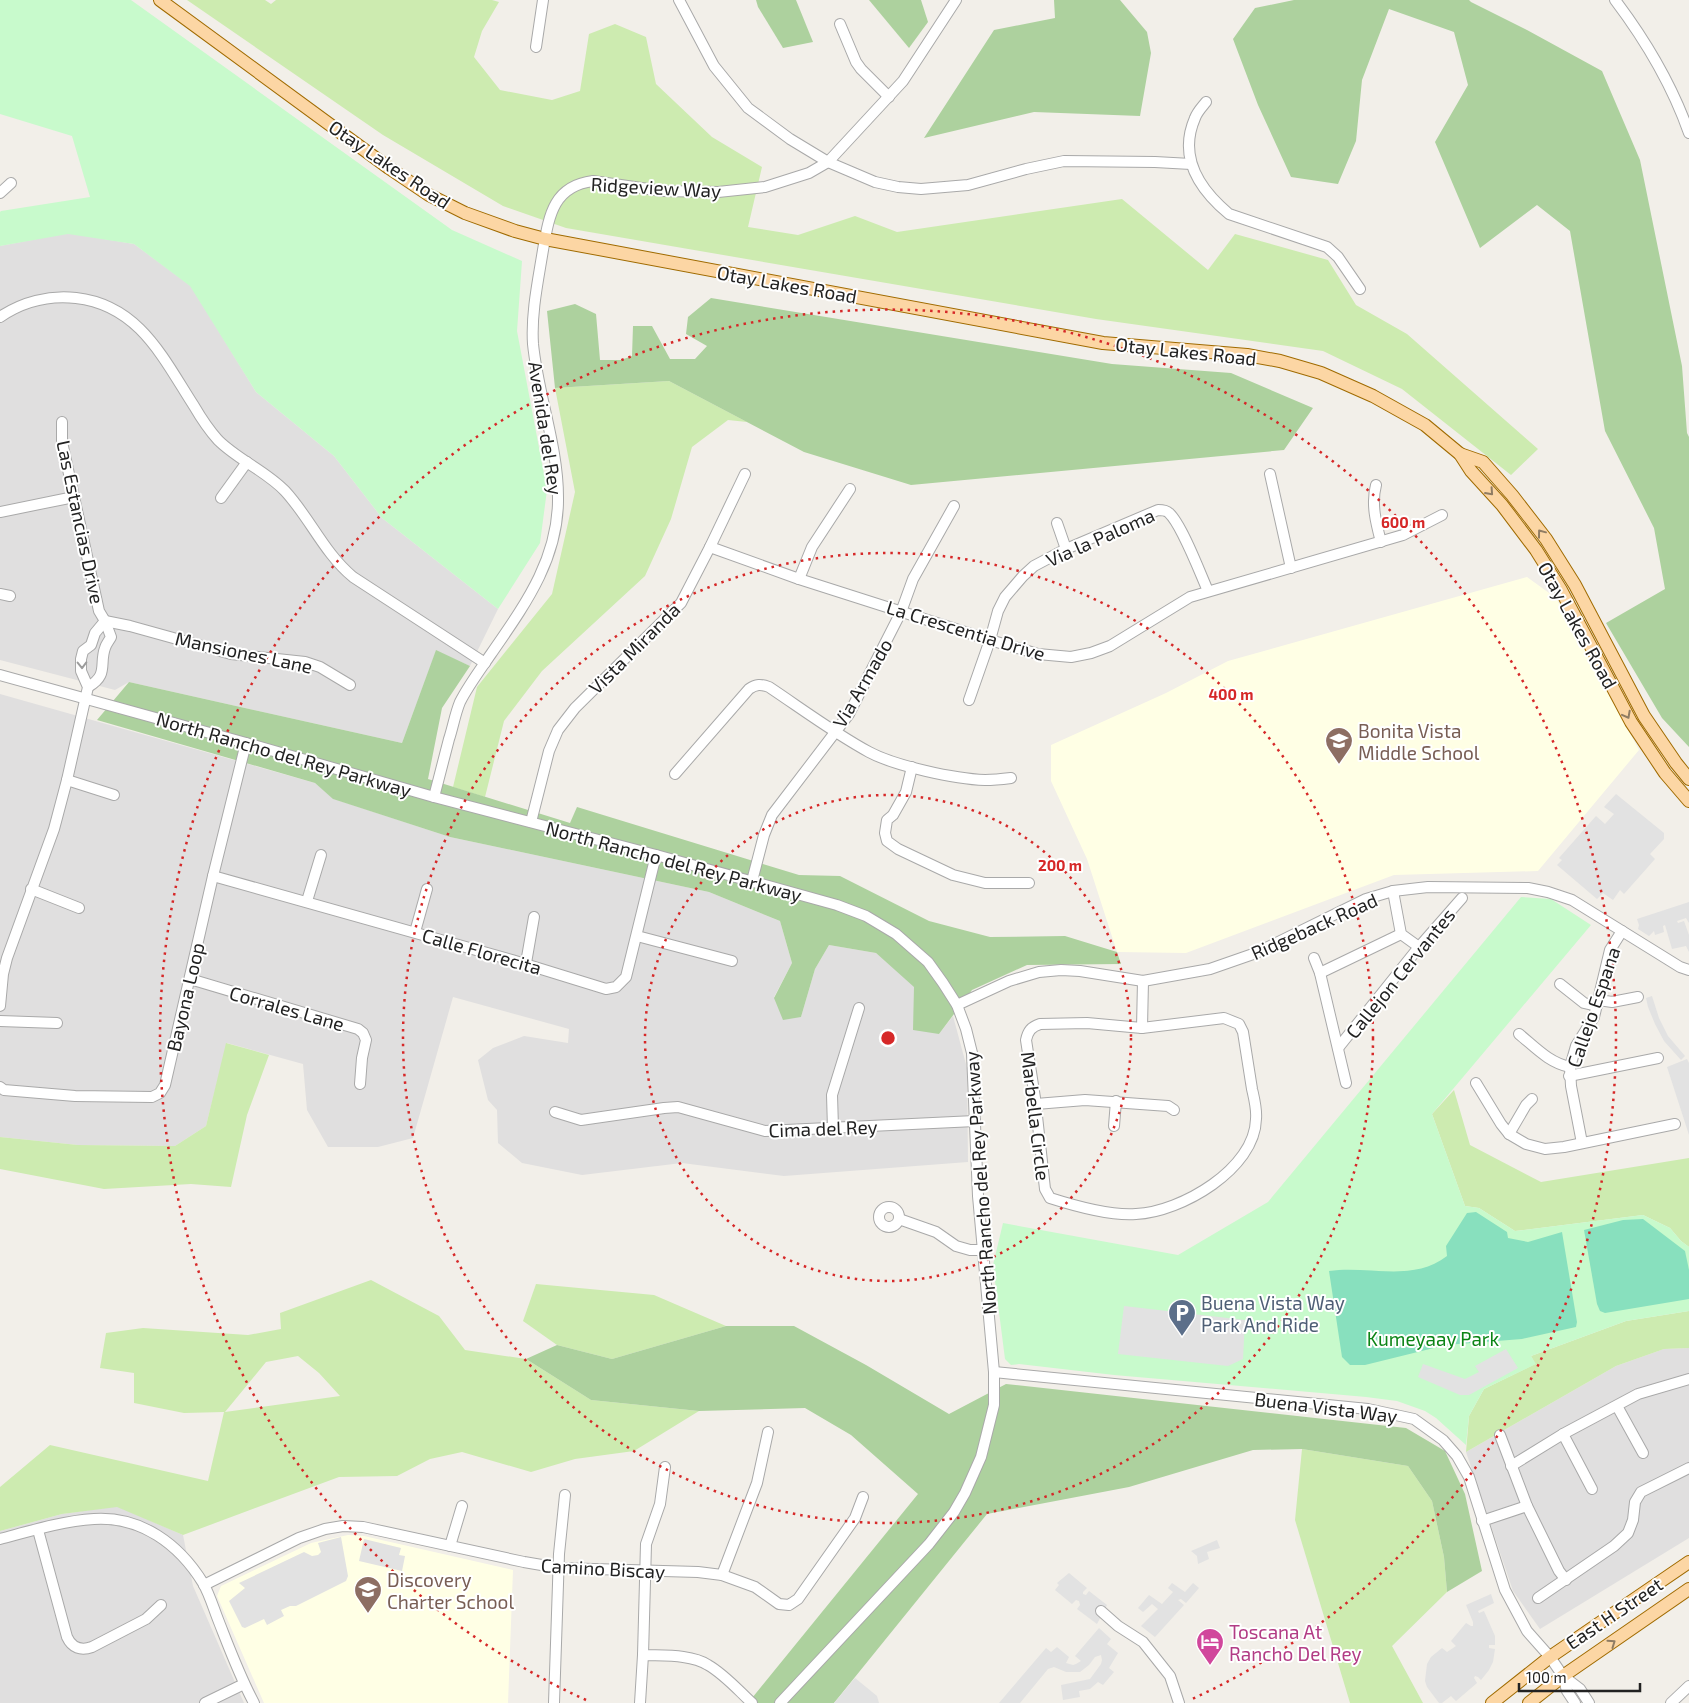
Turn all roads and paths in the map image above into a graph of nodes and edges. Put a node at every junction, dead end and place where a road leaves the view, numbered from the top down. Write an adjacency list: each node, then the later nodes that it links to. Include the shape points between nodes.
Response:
1 (160, 0): 15 (main road, Otay Lakes Road, via 429,195 515,232)
2 (543, 0): 7 (street)
3 (679, 0): 11 (street, via 714,66 748,108)
4 (956, 0): 8 (street, Ridgeview Way, via 922,54)
5 (1615, 0): 10 (street, via 1662,71)
6 (840, 24): 8 (street, via 856,62)
7 (536, 48)
8 (889, 97): 11 (street, Ridgeview Way)
9 (1206, 102): 12 (street, via 1195,116 1189,136)
10 (1689, 133)
11 (828, 162): 12 (street, via 875,182 921,189 968,185 1064,161); 15 (street, Ridgeview Way, via 809,173 752,190 662,191 602,181 584,182 565,191 556,202)
12 (1191, 164): 16 (street, via 1194,174 1216,203 1229,214 1327,248 1338,257)
13 (11, 183): 14 (street)
14 (0, 192)
15 (545, 239): 19 (main road, Otay Lakes Road, via 1103,343 1247,355 1280,361 1321,373 1374,396 1425,424); 42 (street, Avenida del Rey, via 533,334 557,477 557,518 550,553 540,579)
16 (1360, 288)
17 (0, 317): 20 (street, via 30,302 70,297 102,304 122,314 146,334 218,440)
18 (62, 422): 25 (street, Las Estancias Drive, via 62,442)
19 (1460, 454): 53 (main road, Otay Lakes Road, one-way to 19, via 1644,716 1575,585 1546,539 1483,462); 57 (main road, Otay Lakes Road, one-way to 57, via 1536,550 1561,590 1631,722)
20 (247, 462): 26 (street); 42 (street, via 284,490 340,566 353,577)
21 (745, 474): 32 (street, Vista Miranda)
22 (1270, 474): 34 (street)
23 (1376, 485): 31 (street, via 1373,497)
24 (850, 489): 35 (street, via 812,547)
25 (74, 497): 28 (street); 38 (street, Las Estancias Drive, via 99,611)
26 (221, 498)
27 (954, 506): 37 (street, Via Armado, via 913,579)
28 (0, 512)
29 (1442, 515): 31 (street, La Crescentia Drive, via 1409,533)
30 (1057, 523): 33 (street)
31 (1381, 542): 34 (street, La Crescentia Drive)
32 (710, 547): 35 (street, La Crescentia Drive); 58 (street, Vista Miranda, via 681,603 575,708 558,730 549,751)
33 (1066, 549): 36 (street, Via la Paloma, via 1164,510 1178,525); 39 (street, Via la Paloma, via 1034,566 1004,597)
34 (1291, 568): 36 (street, La Crescentia Drive)
35 (799, 579): 37 (street, La Crescentia Drive)
36 (1208, 591): 39 (street, La Crescentia Drive, via 1190,597 1110,646 1081,656 1049,656)
37 (901, 612): 39 (street, La Crescentia Drive); 48 (street, Via Armado, via 866,684)
38 (105, 621): 40 (street, Las Estancias Drive, via 95,633); 41 (street, Las Estancias Drive, via 111,637); 44 (street, Mansiones Lane, via 231,654 305,662 320,667)
39 (990, 640): 47 (street, Via la Paloma)
40 (91, 645): 41 (street); 45 (street, Las Estancias Drive, one-way to 45, via 83,651 80,659)
41 (104, 649): 45 (street, Las Estancias Drive, via 101,673)
42 (485, 663): 56 (street, Avenida del Rey, via 460,703)
43 (0, 676): 46 (street, North Rancho del Rey Parkway)
44 (350, 686)
45 (88, 687): 46 (street, Las Estancias Drive)
46 (85, 698): 49 (street, North Rancho del Rey Parkway); 54 (street)
47 (969, 700)
48 (835, 732): 50 (street, via 870,752); 51 (street, via 770,687 755,685); 62 (street, Via Armado, via 772,815)
49 (246, 743): 56 (street, North Rancho del Rey Parkway); 61 (street, Bayona Loop)
50 (912, 767): 52 (street, via 969,779); 63 (street, via 906,792 887,820 887,842 953,875 985,883)
51 (675, 774)
52 (1012, 778)
53 (1689, 779)
54 (67, 780): 55 (street); 64 (street, via 54,829)
55 (114, 794)
56 (434, 797): 58 (street, North Rancho del Rey Parkway)
57 (1689, 802)
58 (531, 822): 60 (street, North Rancho del Rey Parkway)
59 (321, 855): 68 (street)
60 (656, 855): 62 (street, North Rancho del Rey Parkway); 74 (street, Calle Florecita)
61 (213, 876): 68 (street, Calle Florecita); 81 (street, Bayona Loop)
62 (752, 881): 86 (street, North Rancho del Rey Parkway, via 837,905 866,916 896,934 928,962)
63 (1029, 883)
64 (31, 889): 69 (street); 87 (street, via 6,958)
65 (427, 890): 72 (street)
66 (1393, 891): 71 (street, Ridgeback Road, via 1428,887 1528,888 1572,900); 73 (street); 82 (street, Ridgeback Road, via 1366,900 1256,953 1210,969)
67 (1462, 898): 75 (street, Callejon Cervantes)
68 (307, 901): 72 (street, Calle Florecita)
69 (79, 908)
70 (534, 916): 78 (street)
71 (1622, 931): 79 (street, Ridgeback Road); 85 (street, Callejo Espana, via 1610,950)
72 (415, 932): 78 (street, Calle Florecita)
73 (1401, 934): 75 (street); 80 (street)
74 (637, 936): 77 (street); 78 (street, Calle Florecita, via 626,977 611,988)
75 (1419, 947): 93 (street, Callejon Cervantes)
76 (1314, 958): 80 (street)
77 (732, 961)
78 (526, 963)
79 (1689, 970)
80 (1320, 973): 93 (street)
81 (190, 980): 98 (street, Corrales Lane, via 358,1029 366,1040); 99 (street, Bayona Loop, via 165,1085 152,1098 75,1096)
82 (1143, 981): 86 (street, Ridgeback Road, via 1080,971 1050,970 1009,981); 91 (street)
83 (1560, 984): 85 (street, via 1584,1003)
84 (1638, 997): 85 (street)
85 (1598, 1003): 95 (street, Callejo Espana, via 1594,1017 1576,1046)
86 (957, 1005): 105 (street, North Rancho del Rey Parkway, via 972,1052)
87 (0, 1006)
88 (859, 1008): 108 (street, via 832,1095)
89 (0, 1021): 90 (street)
90 (57, 1023)
91 (1142, 1028): 102 (street, Marbella Circle, via 1087,1023 1033,1027 1026,1040); 102 (street, Marbella Circle, via 1224,1018 1238,1024 1243,1032 1256,1119 1242,1157 1222,1178 1165,1210 1138,1214 1117,1214 1050,1198 1045,1189)
92 (1519, 1034): 95 (street)
93 (1338, 1048): 96 (street)
94 (1658, 1058): 95 (street)
95 (1570, 1072): 110 (street, Callejo Espana)
96 (1346, 1083)
97 (1476, 1083): 109 (street)
98 (360, 1084)
99 (0, 1088)
100 (1532, 1099): 109 (street)
101 (1116, 1101): 102 (street); 103 (street, via 1168,1106); 107 (street)
102 (1036, 1104)
103 (1174, 1110)
104 (555, 1112): 108 (street, Cima del Rey, via 581,1120 678,1107 765,1131)
105 (975, 1121): 108 (street, Cima del Rey); 112 (street, North Rancho del Rey Parkway)
106 (1675, 1124): 110 (street)
107 (1114, 1126)
108 (833, 1128)
109 (1510, 1134): 110 (street, via 1526,1144 1545,1149)
110 (1582, 1143)
111 (899, 1219): 112 (street, via 936,1232 956,1246)
112 (983, 1250): 113 (street, North Rancho del Rey Parkway)
113 (994, 1372): 128 (street, Buena Vista Way, via 1368,1409 1414,1419 1444,1440 1457,1456 1468,1477); 152 (street, North Rancho del Rey Parkway, via 994,1405 980,1457 954,1512 929,1544)
114 (1689, 1379): 115 (street, via 1638,1394)
115 (1617, 1406): 117 (street); 119 (street)
116 (768, 1432): 135 (street, via 757,1482)
117 (1563, 1434): 120 (street); 123 (street)
118 (1500, 1435): 120 (street)
119 (1643, 1453)
120 (1511, 1466): 127 (street)
121 (665, 1467): 134 (street, via 660,1504 646,1544)
122 (1689, 1468): 136 (street, via 1641,1492 1634,1502 1628,1533)
123 (1592, 1489)
124 (565, 1495): 133 (street)
125 (863, 1498): 135 (street, Camino Biscay, via 855,1518 792,1604 780,1604 754,1587)
126 (462, 1506): 131 (street)
127 (1527, 1506): 128 (street); 136 (street)
128 (1482, 1521): 143 (street, Buena Vista Way, via 1505,1590 1527,1631)
129 (38, 1530): 130 (street); 137 (street, via 96,1519 119,1520 139,1526 158,1535 182,1554); 140 (street, via 67,1637 75,1647 84,1649 92,1646 146,1619)
130 (0, 1539)
131 (450, 1546): 133 (street, Camino Biscay); 137 (street, Camino Biscay, via 363,1527 343,1526 299,1538)
132 (1689, 1562): 143 (main road, East H Street)
133 (559, 1568): 134 (street, Camino Biscay); 149 (street)
134 (646, 1570): 135 (street, Camino Biscay); 142 (street)
135 (722, 1575)
136 (1566, 1580): 139 (street)
137 (204, 1585): 145 (street)
138 (1689, 1589): 144 (main road, East H Street, one-way to 138)
139 (1538, 1598)
140 (161, 1605)
141 (1101, 1611): 153 (street, via 1143,1642 1170,1676)
142 (644, 1655): 150 (street); 151 (street, via 686,1658 706,1664)
143 (1550, 1657): 144 (street, Buena Vista Way); 154 (main road, East H Street)
144 (1563, 1676): 155 (main road, East H Street); 156 (street, Buena Vista Way); 157 (street, Buena Vista Way, via 1580,1689)
145 (244, 1684): 147 (street); 148 (street)
146 (1689, 1686): 158 (street)
147 (205, 1703)
148 (254, 1703)
149 (554, 1703)
150 (640, 1703)
151 (752, 1703)
152 (780, 1703)
153 (1179, 1703)
154 (1492, 1703)
155 (1529, 1703)
156 (1575, 1703)
157 (1590, 1703)
158 (1671, 1703)

